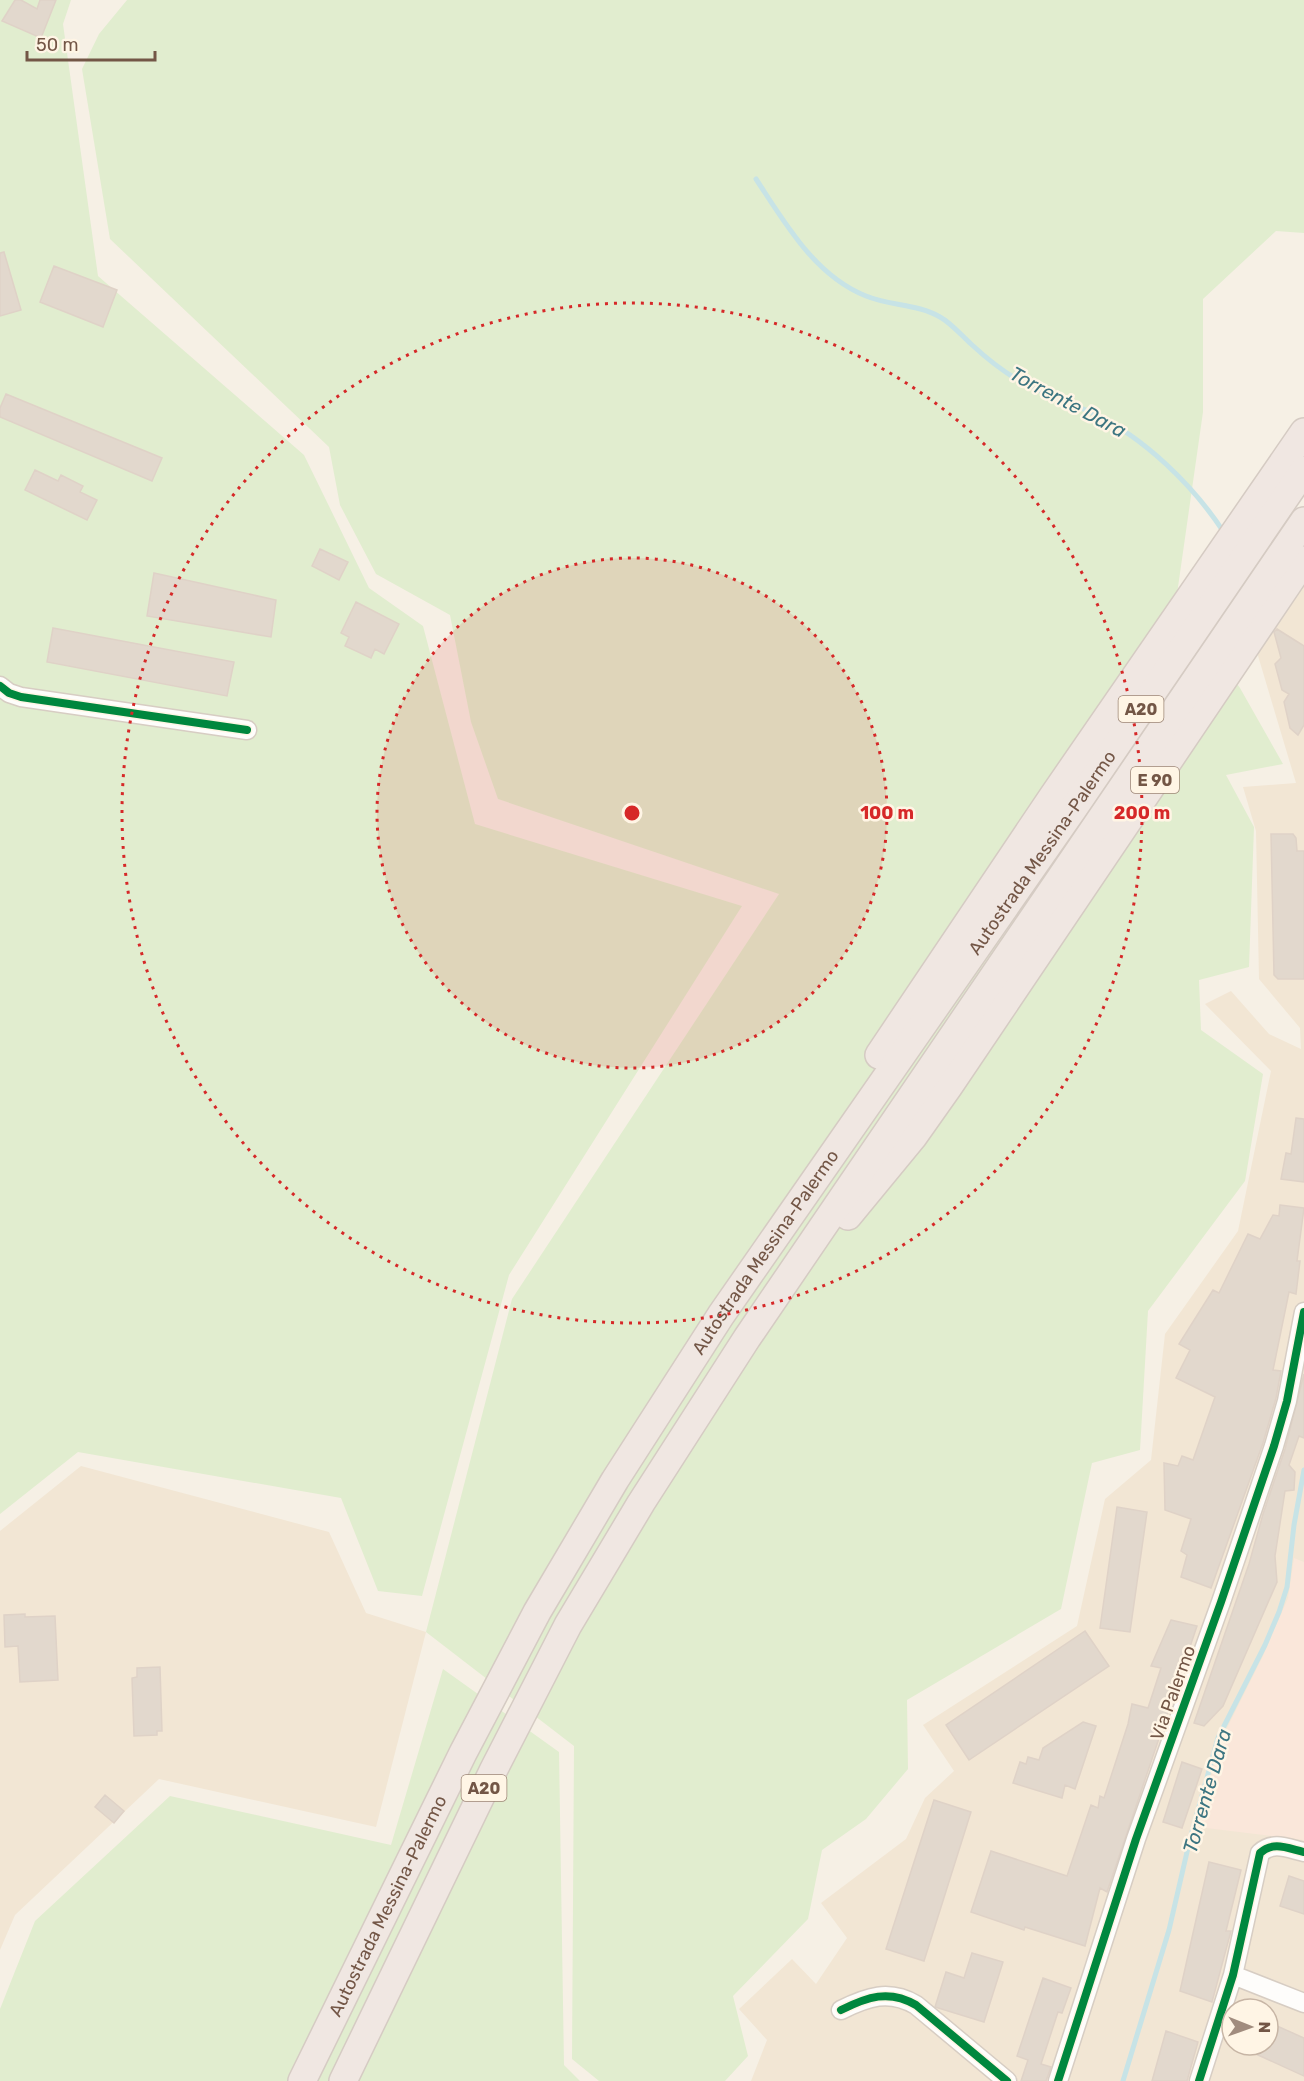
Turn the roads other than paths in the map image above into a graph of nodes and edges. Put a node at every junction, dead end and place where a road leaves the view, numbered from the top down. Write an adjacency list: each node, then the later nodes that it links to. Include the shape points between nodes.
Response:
1 (1304, 432): 7 (highway, via 806,1160)
2 (1304, 470): 7 (highway, Autostrada Messina-Palermo / A20)
3 (1304, 521): 8 (highway, Autostrada Messina-Palermo / A20)
4 (1304, 561): 8 (highway, E 90, via 913,1137 826,1241)
5 (0, 686): 6 (street, via 21,697)
6 (247, 730)
7 (764, 1253): 14 (highway, Autostrada Messina-Palermo / A20, via 615,1480 537,1612)
8 (793, 1272): 15 (highway, Autostrada Messina-Palermo / A20, via 641,1503 568,1625)
9 (1304, 1312): 17 (street, Via Palermo, via 1274,1446 1136,1839)
10 (1304, 1852): 11 (street, via 1273,1846 1260,1853)
11 (1233, 1975): 12 (street); 18 (street)
12 (1304, 2003)
13 (841, 2010): 16 (street, via 876,1997 904,1998)
14 (302, 2081)
15 (343, 2081)
16 (1007, 2081)
17 (1059, 2081)
18 (1199, 2081)

